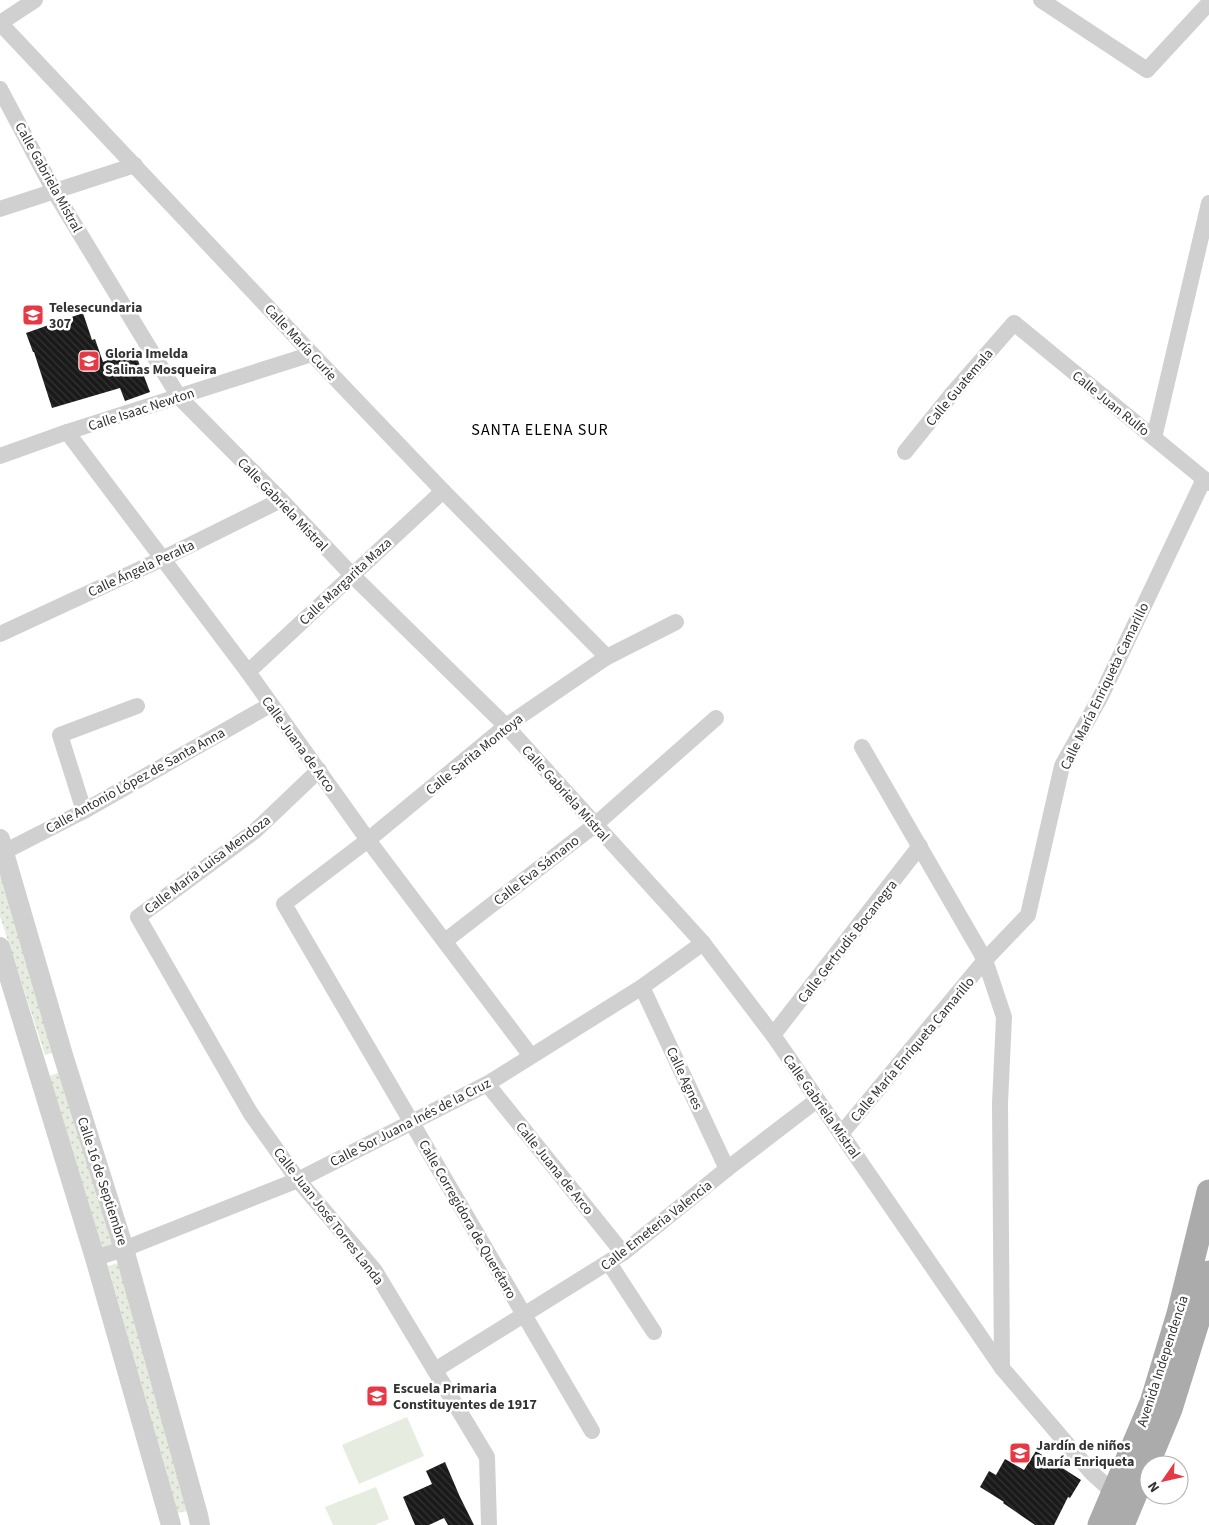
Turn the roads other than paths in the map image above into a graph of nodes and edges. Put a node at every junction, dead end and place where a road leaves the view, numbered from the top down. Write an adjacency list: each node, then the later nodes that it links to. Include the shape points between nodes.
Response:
1 (35, 0): 4 (street)
2 (1041, 0): 3 (street, via 1147,70)
3 (1209, 3)
4 (0, 23): 6 (street, Calle María Curie)
5 (0, 89): 7 (street, Calle Gabriela Mistral)
6 (135, 165): 7 (street); 11 (street, Calle María Curie)
7 (54, 191): 9 (street); 12 (street, Calle Gabriela Mistral)
8 (1209, 203): 14 (street)
9 (0, 209)
10 (1014, 323): 14 (street, Calle Juan Rulfo); 15 (street, Calle Guatemala)
11 (312, 354): 12 (street, Calle Isaac Newton); 18 (street, Calle María Curie)
12 (179, 397): 13 (street, Calle Isaac Newton); 19 (street, Calle Gabriela Mistral)
13 (67, 432): 16 (street, Calle Isaac Newton); 20 (street, Calle Juana de Arco)
14 (1154, 438): 17 (street, Calle Juan Rulfo)
15 (905, 452)
16 (0, 456)
17 (1206, 481): 42 (street, Calle María Enriqueta Camarillo, via 1101,696 1062,766 1028,915)
18 (444, 491): 21 (street, Calle Margarita Maza); 24 (street, Calle María Curie)
19 (281, 500): 20 (street, Calle Ángela Peralta); 21 (street, Calle Gabriela Mistral)
20 (162, 559): 23 (street, Calle Ángela Peralta); 25 (street, Calle Juana de Arco)
21 (352, 575): 25 (street, Calle Margarita Maza); 29 (street, Calle Gabriela Mistral)
22 (676, 622): 24 (street, Calle Sarita Montoya)
23 (0, 634)
24 (607, 657): 29 (street, Calle Sarita Montoya)
25 (248, 672): 26 (street, Calle Juana de Arco)
26 (270, 705): 31 (street, Calle Juana de Arco); 32 (street, Calle Antonio López de Santa Anna)
27 (137, 706): 32 (street, via 60,736)
28 (716, 718): 33 (street, Calle Eva Sámano)
29 (506, 726): 33 (street, Calle Gabriela Mistral); 34 (street, Calle Sarita Montoya)
30 (862, 747): 35 (street)
31 (319, 770): 34 (street, Calle Juana de Arco); 38 (street, Calle María Luisa Mendoza, via 256,831)
32 (84, 811): 36 (street, Calle Antonio López de Santa Anna)
33 (594, 825): 39 (street, Calle Eva Sámano); 40 (street, Calle Gabriela Mistral)
34 (368, 840): 37 (street, Calle Sarita Montoya); 39 (street, Calle Juana de Arco)
35 (920, 846): 42 (street); 44 (street, Calle Gertrudis Bocanegra)
36 (1, 849): 45 (street, Calle 16 de Septiembre)
37 (284, 904): 50 (street, Calle Corregidora de Querétaro)
38 (138, 917): 53 (street, Calle Juan José Torres Landa, via 251,1114)
39 (445, 941): 46 (street, Calle Juana de Arco)
40 (703, 943): 43 (street, Calle Sor Juana Inés de la Cruz); 44 (street, Calle Gabriela Mistral)
41 (0, 948): 47 (street)
42 (985, 960): 51 (street, Calle María Enriqueta Camarillo); 62 (street, via 1004,1017 1000,1103)
43 (642, 987): 46 (street, Calle Sor Juana Inés de la Cruz); 52 (street, Calle Agnes)
44 (773, 1035): 49 (street, Calle Gabriela Mistral)
45 (63, 1055): 47 (street); 55 (street, Calle 16 de Septiembre)
46 (531, 1056): 48 (street, Calle Sor Juana Inés de la Cruz)
47 (34, 1063): 57 (street)
48 (487, 1084): 50 (street, Calle Sor Juana Inés de la Cruz); 56 (street, Calle Juana de Arco)
49 (818, 1100): 51 (street, Calle Gabriela Mistral); 52 (street, Calle Emeteria Valencia)
50 (412, 1123): 53 (street, Calle Sor Juana Inés de la Cruz); 60 (street, Calle Corregidora de Querétaro)
51 (841, 1134): 62 (street, Calle Gabriela Mistral)
52 (728, 1169): 56 (street, Calle Emeteria Valencia)
53 (298, 1180): 55 (street, Calle Sor Juana Inés de la Cruz); 63 (street, Calle Juan José Torres Landa, via 375,1271)
54 (1209, 1192): 65 (main road, Avenida Independencia, via 1179,1314)
55 (124, 1249): 57 (street, Calle Sor Juana Inés de la Cruz); 66 (street, Calle 16 de Septiembre)
56 (623, 1253): 58 (street, Calle Emeteria Valencia)
57 (95, 1258): 67 (street)
58 (609, 1263): 60 (street, Calle Emeteria Valencia); 61 (street)
59 (1209, 1273): 65 (main road, Avenida Independencia, via 1170,1409)
60 (524, 1316): 63 (street, Calle Emeteria Valencia); 64 (street, Calle Corregidora de Querétaro)
61 (654, 1332)
62 (1002, 1368): 65 (street, Calle Gabriela Mistral, via 1091,1472)
63 (435, 1370): 68 (street, Calle Juan José Torres Landa, via 487,1457)
64 (592, 1431)
65 (1124, 1497): 69 (main road, Avenida Independencia); 70 (main road, Avenida Independencia)
66 (199, 1520): 67 (street)
67 (171, 1524)
68 (489, 1525)
69 (1100, 1525)
70 (1122, 1525)

